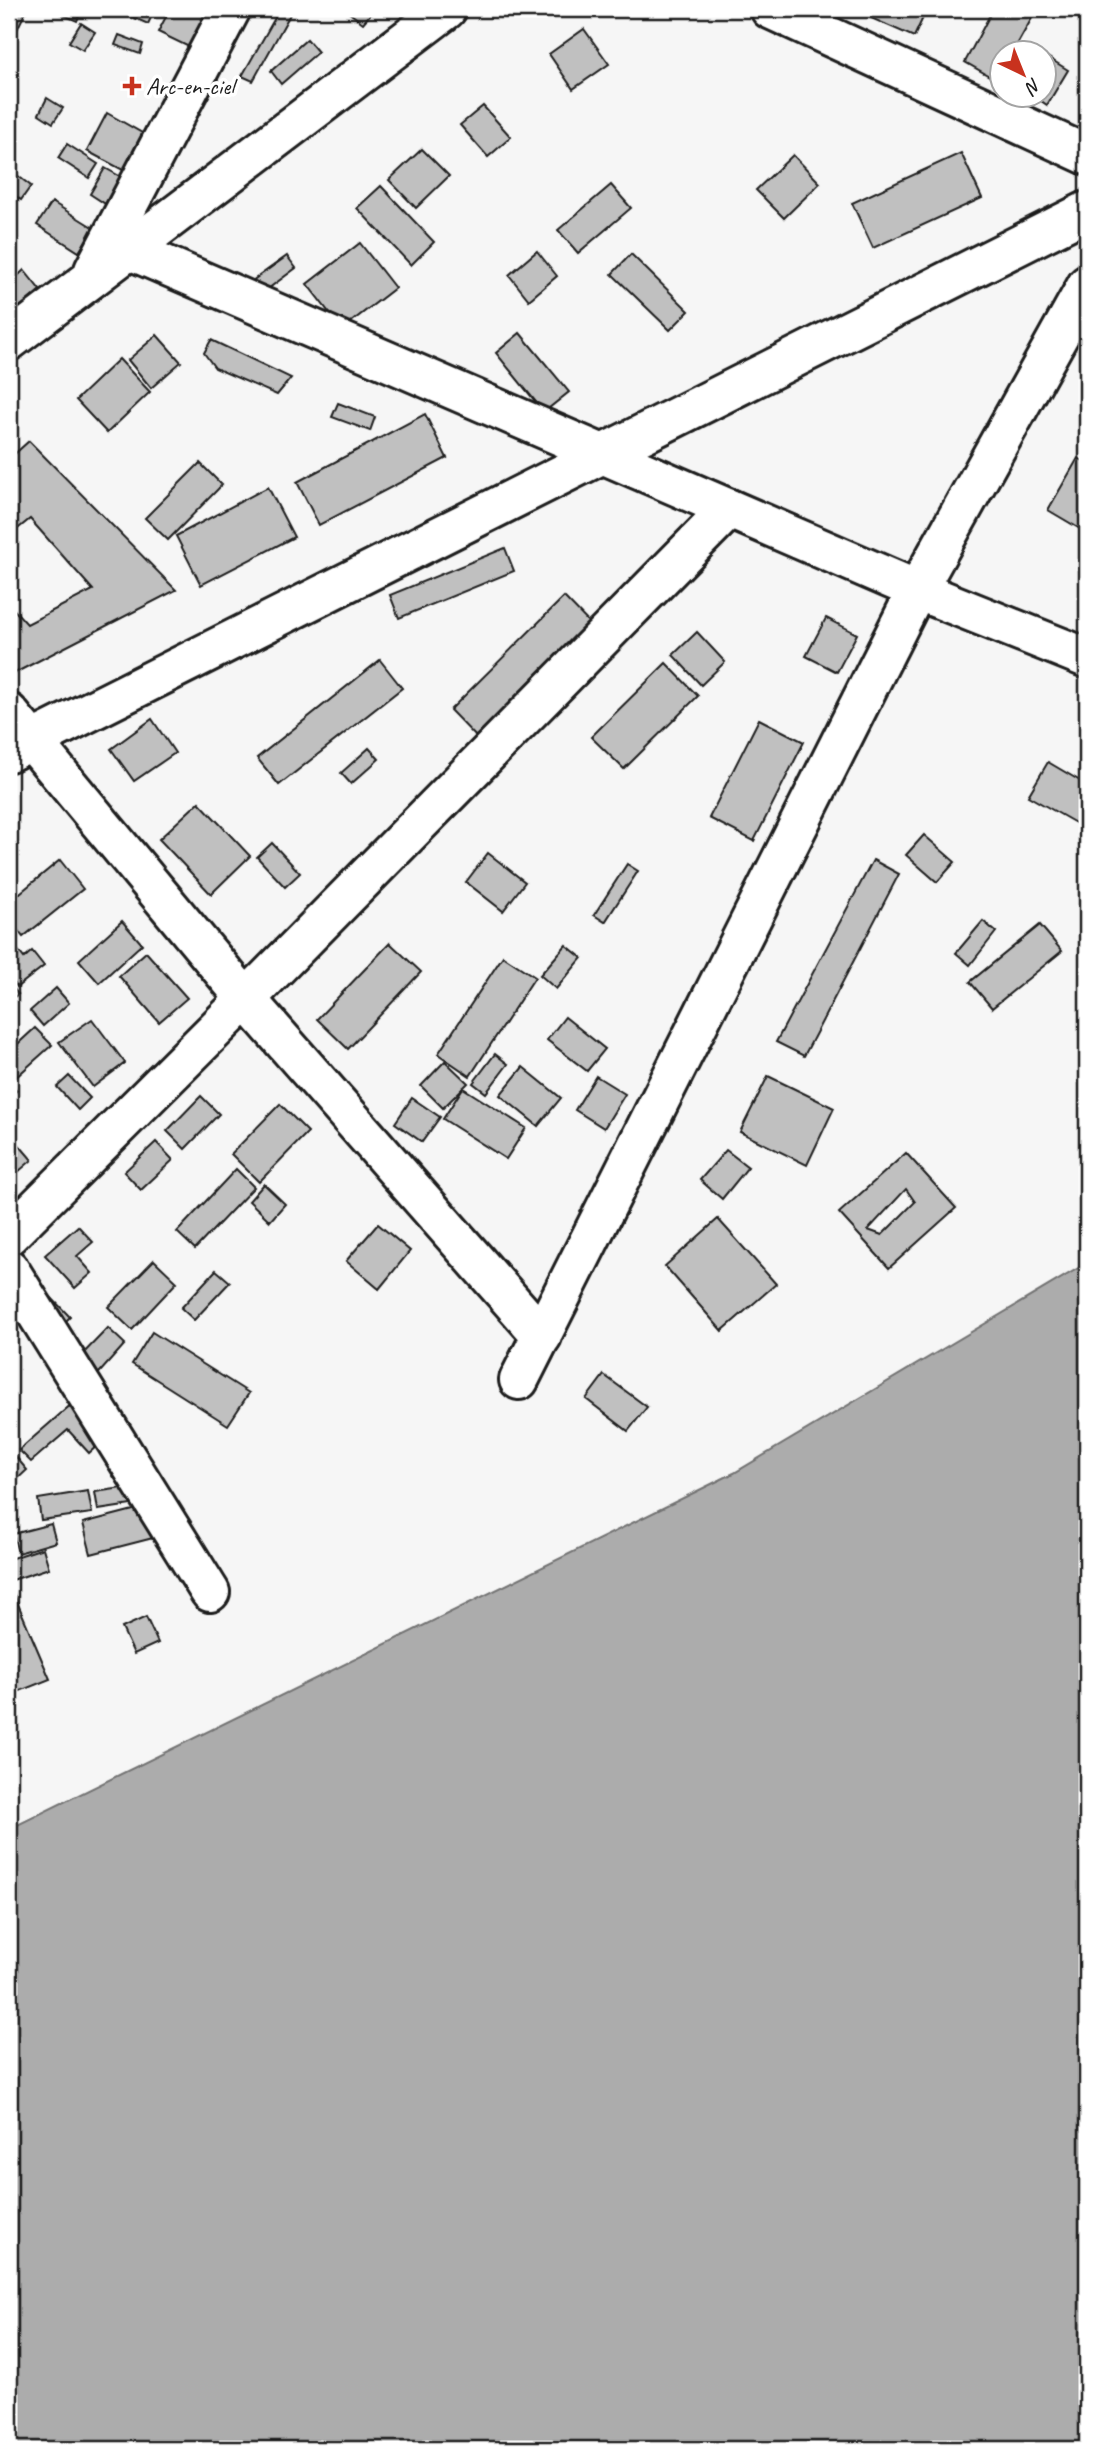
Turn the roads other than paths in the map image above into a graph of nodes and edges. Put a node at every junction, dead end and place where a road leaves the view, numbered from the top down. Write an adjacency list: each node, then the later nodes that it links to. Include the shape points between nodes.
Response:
1 (231, 9): 7 (street)
2 (447, 9): 6 (street)
3 (770, 9): 4 (street)
4 (1087, 155)
5 (1087, 211): 10 (street)
6 (128, 249): 7 (street); 10 (street)
7 (88, 280): 9 (street)
8 (1087, 285): 12 (street)
9 (9, 341)
10 (602, 454): 11 (street); 14 (street)
11 (729, 509): 12 (street); 15 (street)
12 (917, 590): 13 (street); 18 (street)
13 (1087, 658)
14 (17, 735): 15 (street)
15 (246, 999): 16 (street); 18 (street)
16 (9, 1235)
17 (9, 1269): 20 (street)
18 (542, 1336): 19 (street)
19 (519, 1380)
20 (211, 1592)

